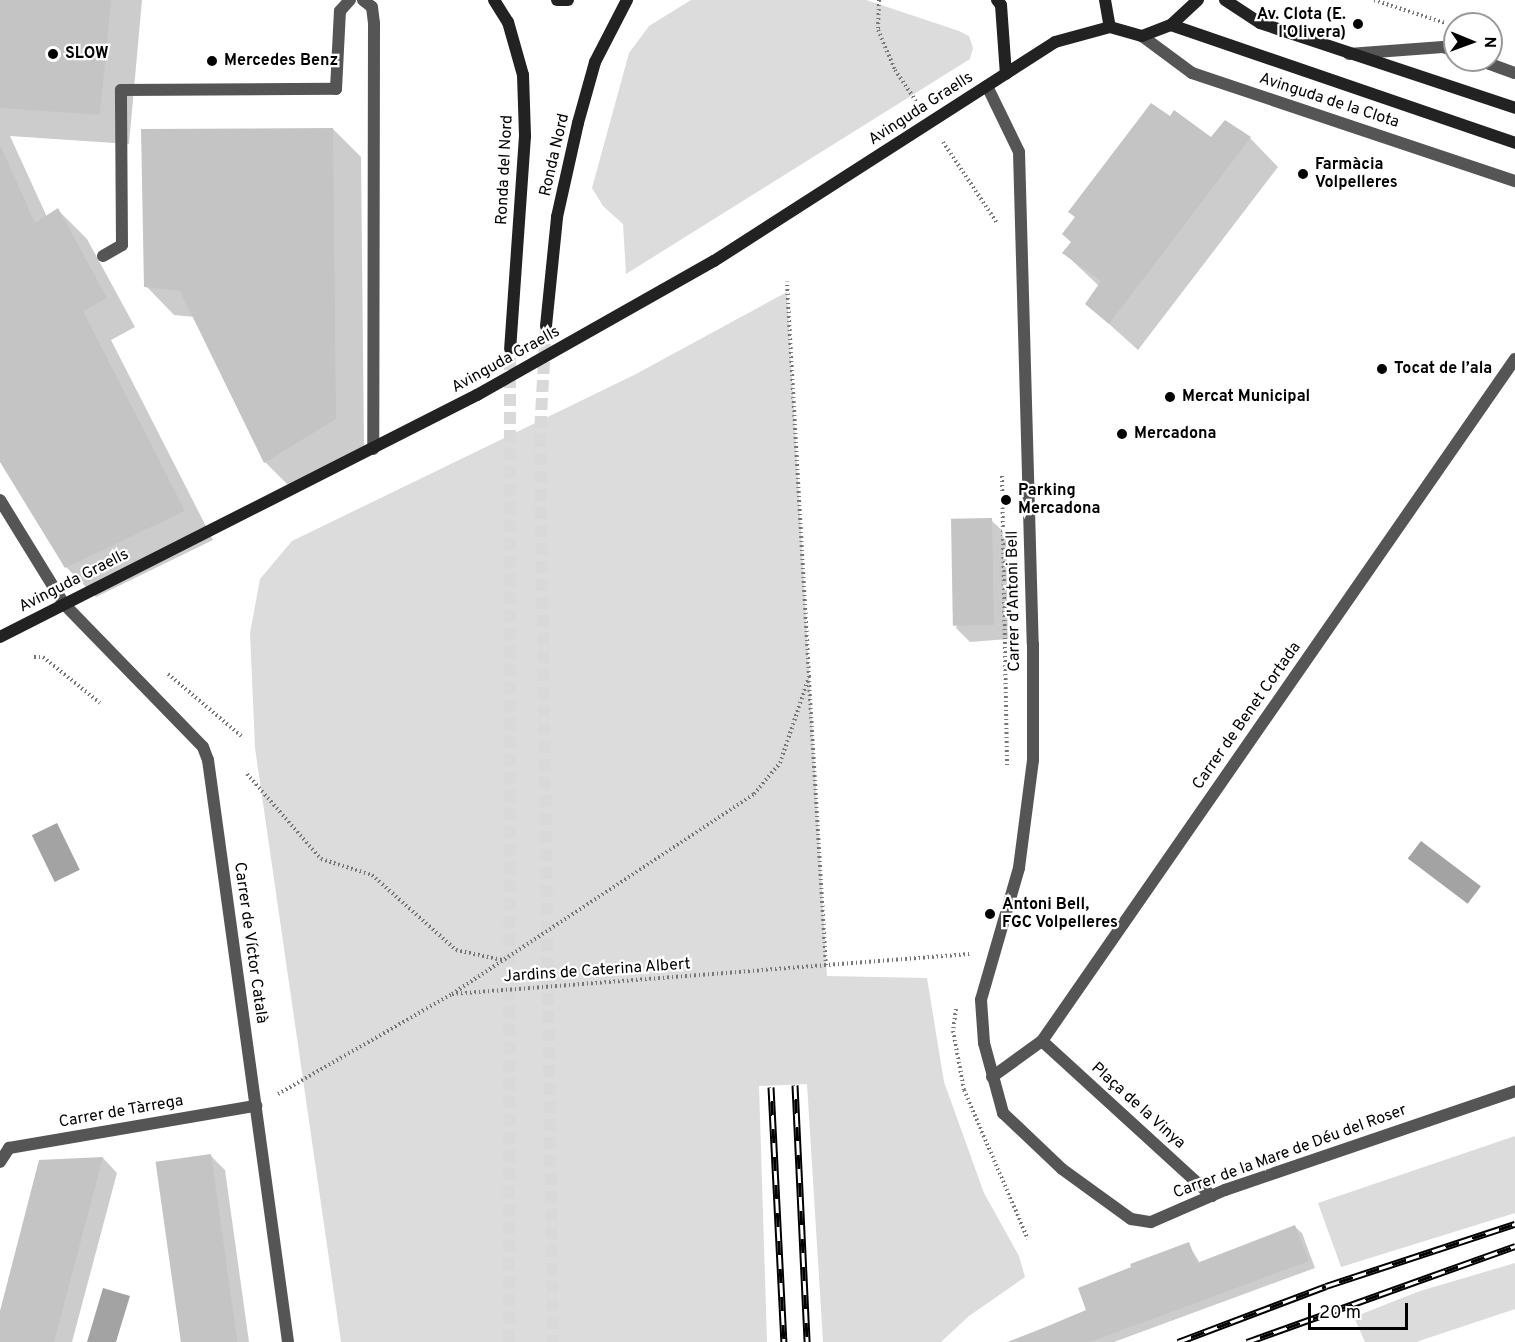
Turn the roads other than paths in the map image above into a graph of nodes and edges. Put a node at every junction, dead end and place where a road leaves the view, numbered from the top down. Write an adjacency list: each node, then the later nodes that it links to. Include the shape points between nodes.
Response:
1 (350, 0): 21 (street, via 340,11 336,89 121,90 122,245)
2 (363, 0): 25 (street, via 372,7 374,22)
3 (494, 0): 23 (street, Ronda del Nord, via 508,22 523,75 525,136)
4 (557, 0): 5 (street)
5 (568, 0)
6 (627, 0): 22 (street, Ronda Nord, via 595,62 576,133 557,217)
7 (997, 0): 16 (street)
8 (1198, 0): 11 (street)
9 (1225, 0): 15 (street, via 1260,23)
10 (1102, 1): 12 (street)
11 (1171, 25): 13 (street); 19 (street, Avinguda de la Clota)
12 (1110, 27): 13 (street); 16 (street, Avinguda Graells, via 1055,42)
13 (1142, 36): 20 (street, Avinguda de la Clota, via 1192,73)
14 (1443, 47): 15 (street)
15 (1349, 54): 18 (street)
16 (1006, 74): 17 (street, Avinguda Graells)
17 (987, 86): 25 (street, Avinguda Graells, via 714,261); 30 (street, Carrer d'Antoni Bell, via 1019,152 1033,644 1033,760 1019,868 981,1000 984,1043)
18 (1515, 108)
19 (1515, 143)
20 (1515, 181)
21 (103, 256)
22 (546, 326)
23 (510, 348)
24 (1515, 359): 29 (street, Carrer de Benet Cortada)
25 (373, 449): 27 (street, Avinguda Graells)
26 (0, 500): 27 (street, Carrer de Víctor Català)
27 (64, 604): 28 (street, Avinguda Graells); 32 (street, Carrer de Víctor Català, via 203,747 208,760)
28 (0, 637)
29 (1042, 1041): 30 (street, Carrer de Benet Cortada); 35 (street, Plaça de la Vinya)
30 (992, 1077): 33 (street, Carrer d'Antoni Bell)
31 (1515, 1091): 35 (street, Carrer de la Mare de Déu del Roser)
32 (256, 1106): 34 (street, Carrer de Tàrrega, via 9,1148); 36 (street, Carrer de Víctor Català)
33 (1003, 1113): 35 (street, Carrer de la Mare de Déu del Roser, via 1062,1169 1131,1219 1151,1222)
34 (0, 1162)
35 (1212, 1196)
36 (288, 1342)

